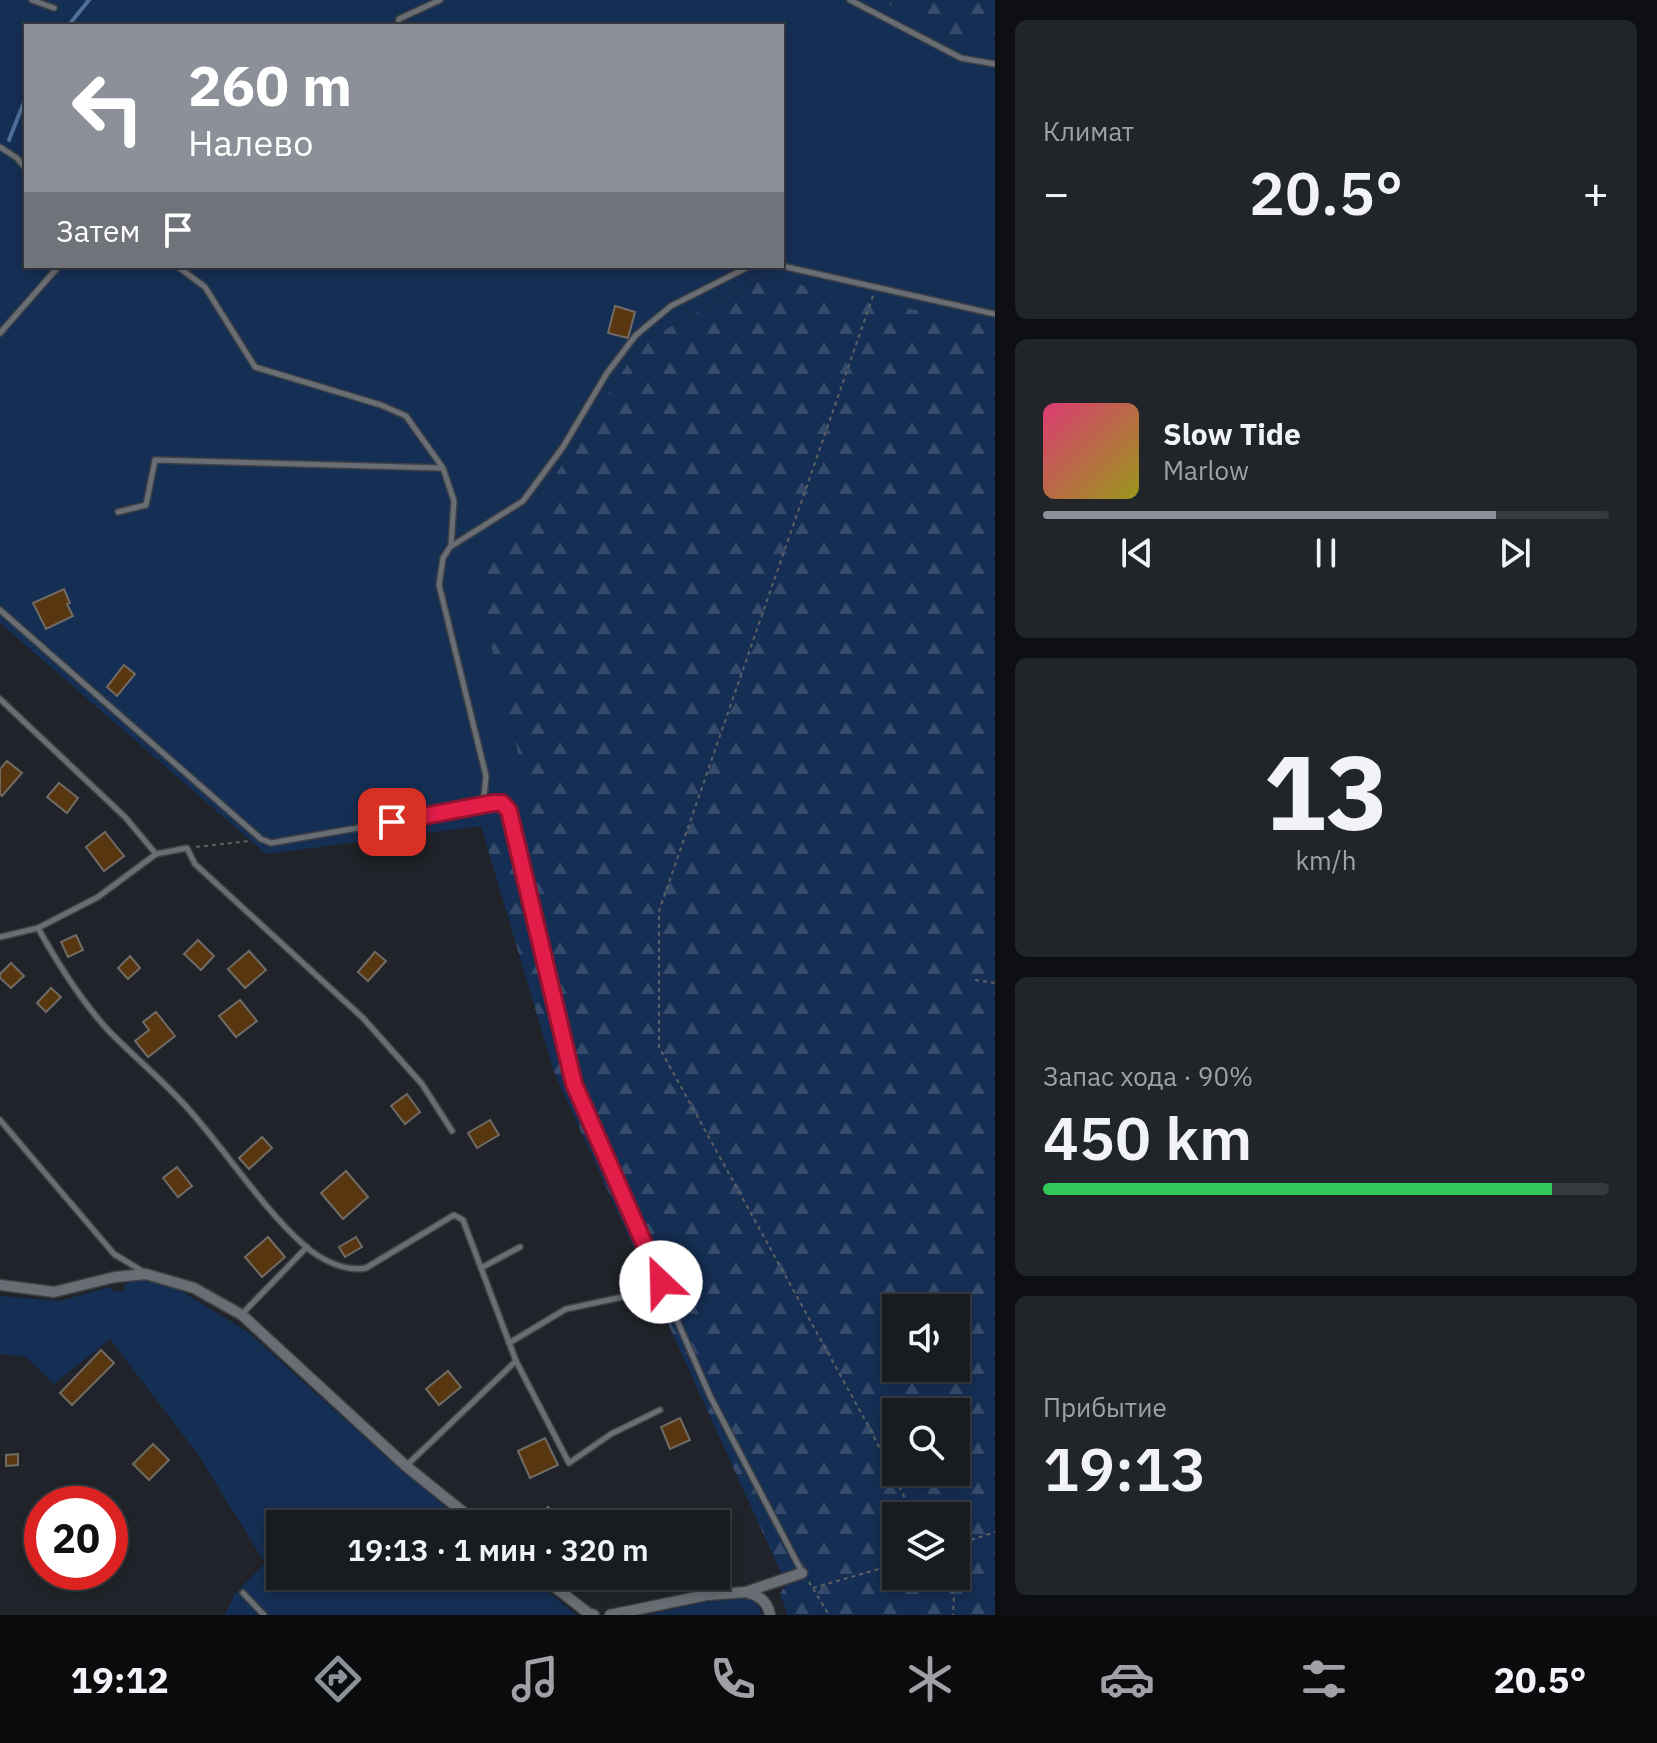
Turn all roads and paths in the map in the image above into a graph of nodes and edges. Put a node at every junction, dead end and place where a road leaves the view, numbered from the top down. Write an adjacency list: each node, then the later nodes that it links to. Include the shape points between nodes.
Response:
1 (32, 0): 4 (lane)
2 (440, 0): 5 (lane)
3 (850, 0): 6 (lane, via 961,58)
4 (54, 8)
5 (398, 24)
6 (995, 64)
7 (0, 147): 8 (lane)
8 (24, 167)
9 (784, 266): 13 (lane)
10 (57, 268): 15 (lane)
11 (180, 268): 16 (lane, via 205,287 255,367 406,416)
12 (746, 268): 18 (lane, via 671,306 636,335 523,501)
13 (876, 287): 14 (lane); 42 (path, via 659,911 659,1047)
14 (995, 314)
15 (0, 333)
16 (443, 468): 17 (lane, via 155,460 146,505); 18 (lane, via 454,501)
17 (118, 512)
18 (450, 547): 21 (lane, via 439,585 486,776)
19 (0, 610): 22 (lane)
20 (0, 699): 24 (lane, via 125,817)
21 (483, 807): 22 (lane, via 271,843); 47 (lane, via 502,803 509,811 574,1084 710,1396)
22 (261, 839): 23 (path)
23 (187, 848): 24 (lane); 30 (lane, via 195,864 363,1018 422,1084)
24 (156, 854): 25 (lane, via 98,897)
25 (38, 928): 26 (lane); 31 (lane, via 67,979 107,1028 183,1103)
26 (0, 937)
27 (975, 980): 28 (path)
28 (995, 983)
29 (0, 1120): 34 (lane, via 114,1254)
30 (452, 1131)
31 (307, 1247): 33 (lane, via 330,1262 357,1270 454,1215 463,1220); 37 (lane)
32 (520, 1247): 33 (lane)
33 (481, 1268): 38 (lane)
34 (146, 1274): 35 (street, via 54,1292); 37 (street, via 194,1288)
35 (0, 1285)
36 (637, 1294): 38 (lane, via 566,1309)
37 (242, 1315): 41 (street)
38 (509, 1343): 39 (lane)
39 (516, 1361): 40 (lane, via 569,1463); 41 (lane)
40 (660, 1410)
41 (406, 1466): 43 (street)
42 (907, 1502)
43 (461, 1510)
44 (995, 1532): 45 (path)
45 (970, 1540)
46 (882, 1568): 48 (path)
47 (802, 1573): 48 (path); 51 (street)
48 (813, 1588): 57 (path)
49 (559, 1590): 53 (street)
50 (951, 1590): 58 (path)
51 (746, 1592): 55 (street); 56 (street, via 760,1596)
52 (243, 1593): 54 (lane)
53 (589, 1614)
54 (264, 1615)
55 (610, 1615)
56 (770, 1615)
57 (829, 1615)
58 (953, 1615)

